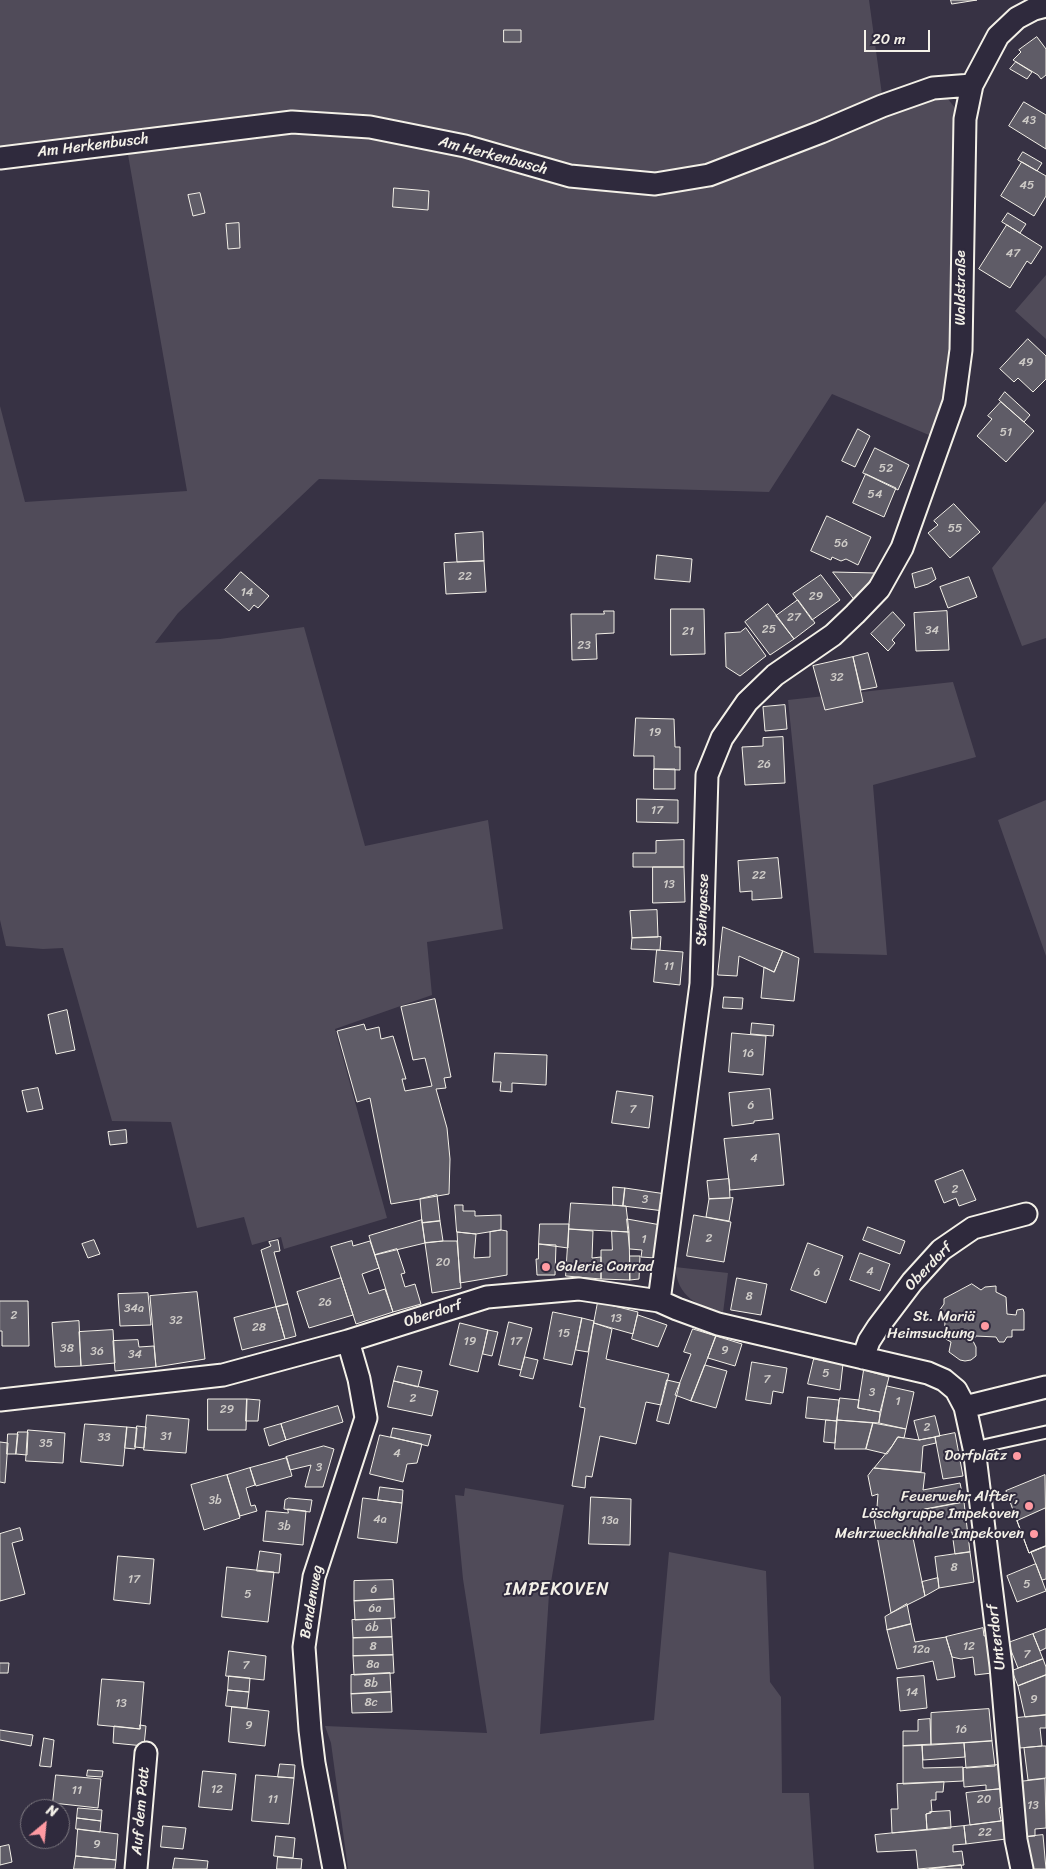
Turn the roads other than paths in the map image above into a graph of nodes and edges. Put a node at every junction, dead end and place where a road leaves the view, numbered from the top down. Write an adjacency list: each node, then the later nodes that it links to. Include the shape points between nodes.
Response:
1 (1046, 6): 2 (street, Waldstraße, via 1017,18 998,36)
2 (972, 85): 3 (street, Am Herkenbusch, via 933,88 710,175 655,184 570,176 465,146 370,127 292,122); 4 (street, Waldstraße, via 964,119 961,350 954,402 902,548)
3 (0, 158)
4 (879, 589): 6 (street, Steingasse, via 833,635 775,676 747,702 722,738 707,775 701,984)
5 (1026, 1214): 8 (street, Oberdorf, via 973,1228 941,1250 878,1327)
6 (659, 1301): 7 (street, Oberdorf, via 579,1288 487,1297); 8 (street, Oberdorf, via 718,1324)
7 (348, 1342): 10 (street, Oberdorf, via 223,1376); 16 (street, Bendenweg, via 366,1418 314,1577 304,1647 314,1763)
8 (863, 1358): 11 (street, Oberdorf, via 928,1373 944,1380 956,1390)
9 (1046, 1387): 11 (street)
10 (0, 1400)
11 (965, 1406): 13 (street, Unterdorf)
12 (1046, 1432): 13 (lane)
13 (974, 1448): 17 (street, Unterdorf, via 1001,1666 1016,1840)
14 (146, 1753): 15 (street, Auf dem Patt)
15 (136, 1869)
16 (334, 1869)
17 (1022, 1869)

